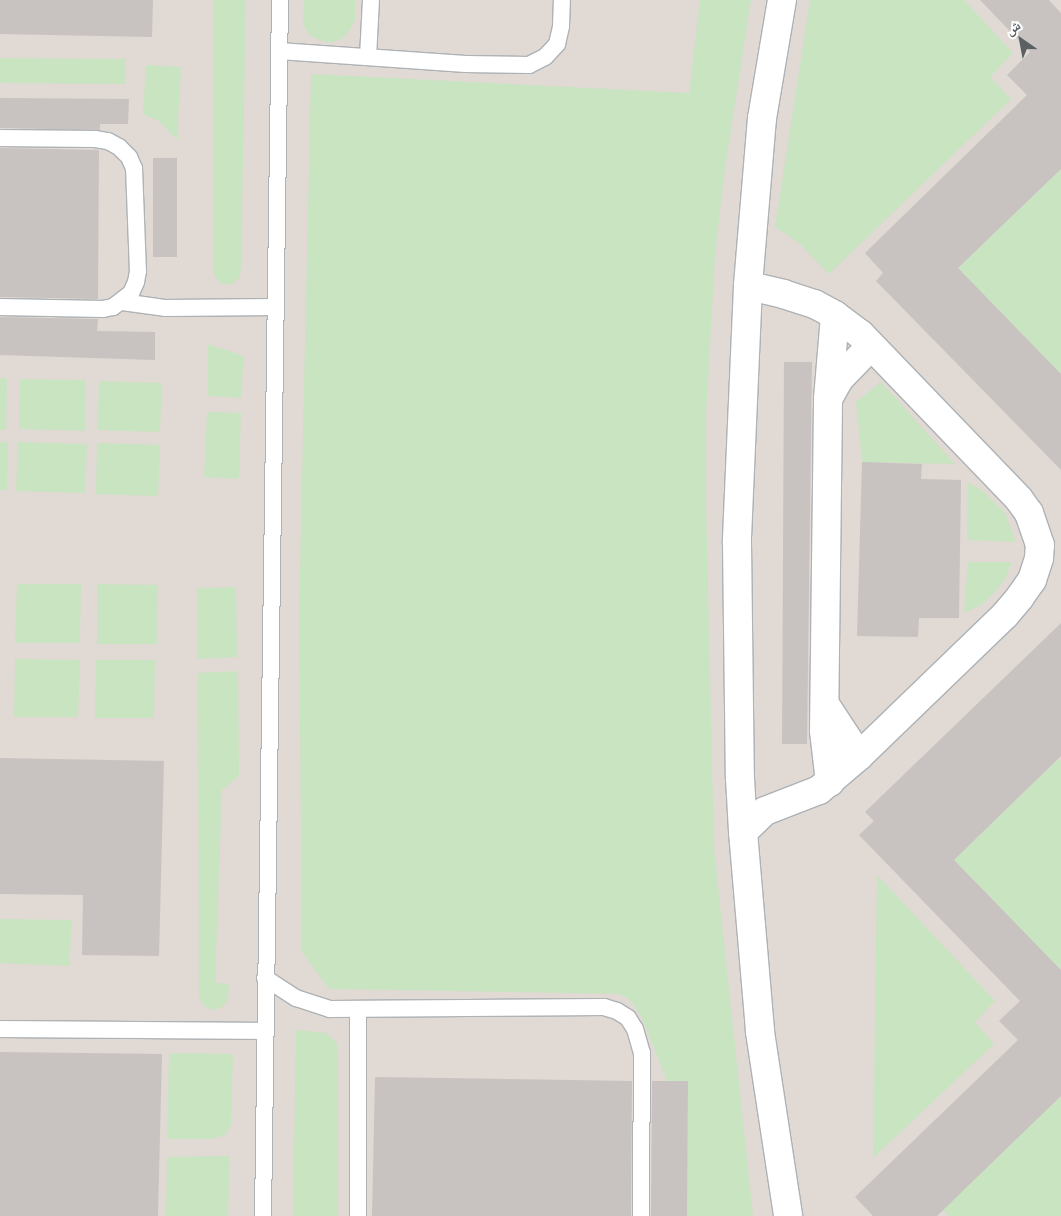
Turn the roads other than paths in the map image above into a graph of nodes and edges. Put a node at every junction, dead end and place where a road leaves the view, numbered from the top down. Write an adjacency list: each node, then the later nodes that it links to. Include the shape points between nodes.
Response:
1 (280, 0): 5 (lane)
2 (370, 0): 6 (lane)
3 (562, 0): 6 (lane, via 557,44 545,57 528,65)
4 (782, 0): 8 (street, via 762,118)
5 (279, 52): 6 (lane); 11 (lane)
6 (368, 57)
7 (0, 138): 9 (lane, via 95,139 108,141 128,157 136,182 138,271 131,293)
8 (748, 286): 12 (street, via 814,304); 19 (street, via 737,543)
9 (122, 302): 10 (lane, via 103,309); 11 (lane, via 164,308)
10 (0, 307)
11 (276, 307): 20 (lane)
12 (835, 315): 13 (street); 14 (street)
13 (870, 346): 14 (street, via 839,379); 15 (street, via 1019,499)
14 (828, 399): 16 (street)
15 (1050, 552): 17 (street, via 1005,614)
16 (826, 706): 17 (street); 18 (street, via 825,748)
17 (859, 756): 18 (street)
18 (830, 782): 19 (street, via 806,796 765,811)
19 (743, 832): 27 (street, via 760,1032)
20 (265, 978): 21 (lane, via 311,1005); 23 (lane)
21 (358, 1010): 25 (lane); 26 (lane, via 604,1007 628,1018 642,1053)
22 (0, 1029): 23 (lane)
23 (266, 1031): 24 (lane)
24 (263, 1216)
25 (358, 1216)
26 (641, 1216)
27 (788, 1216)

